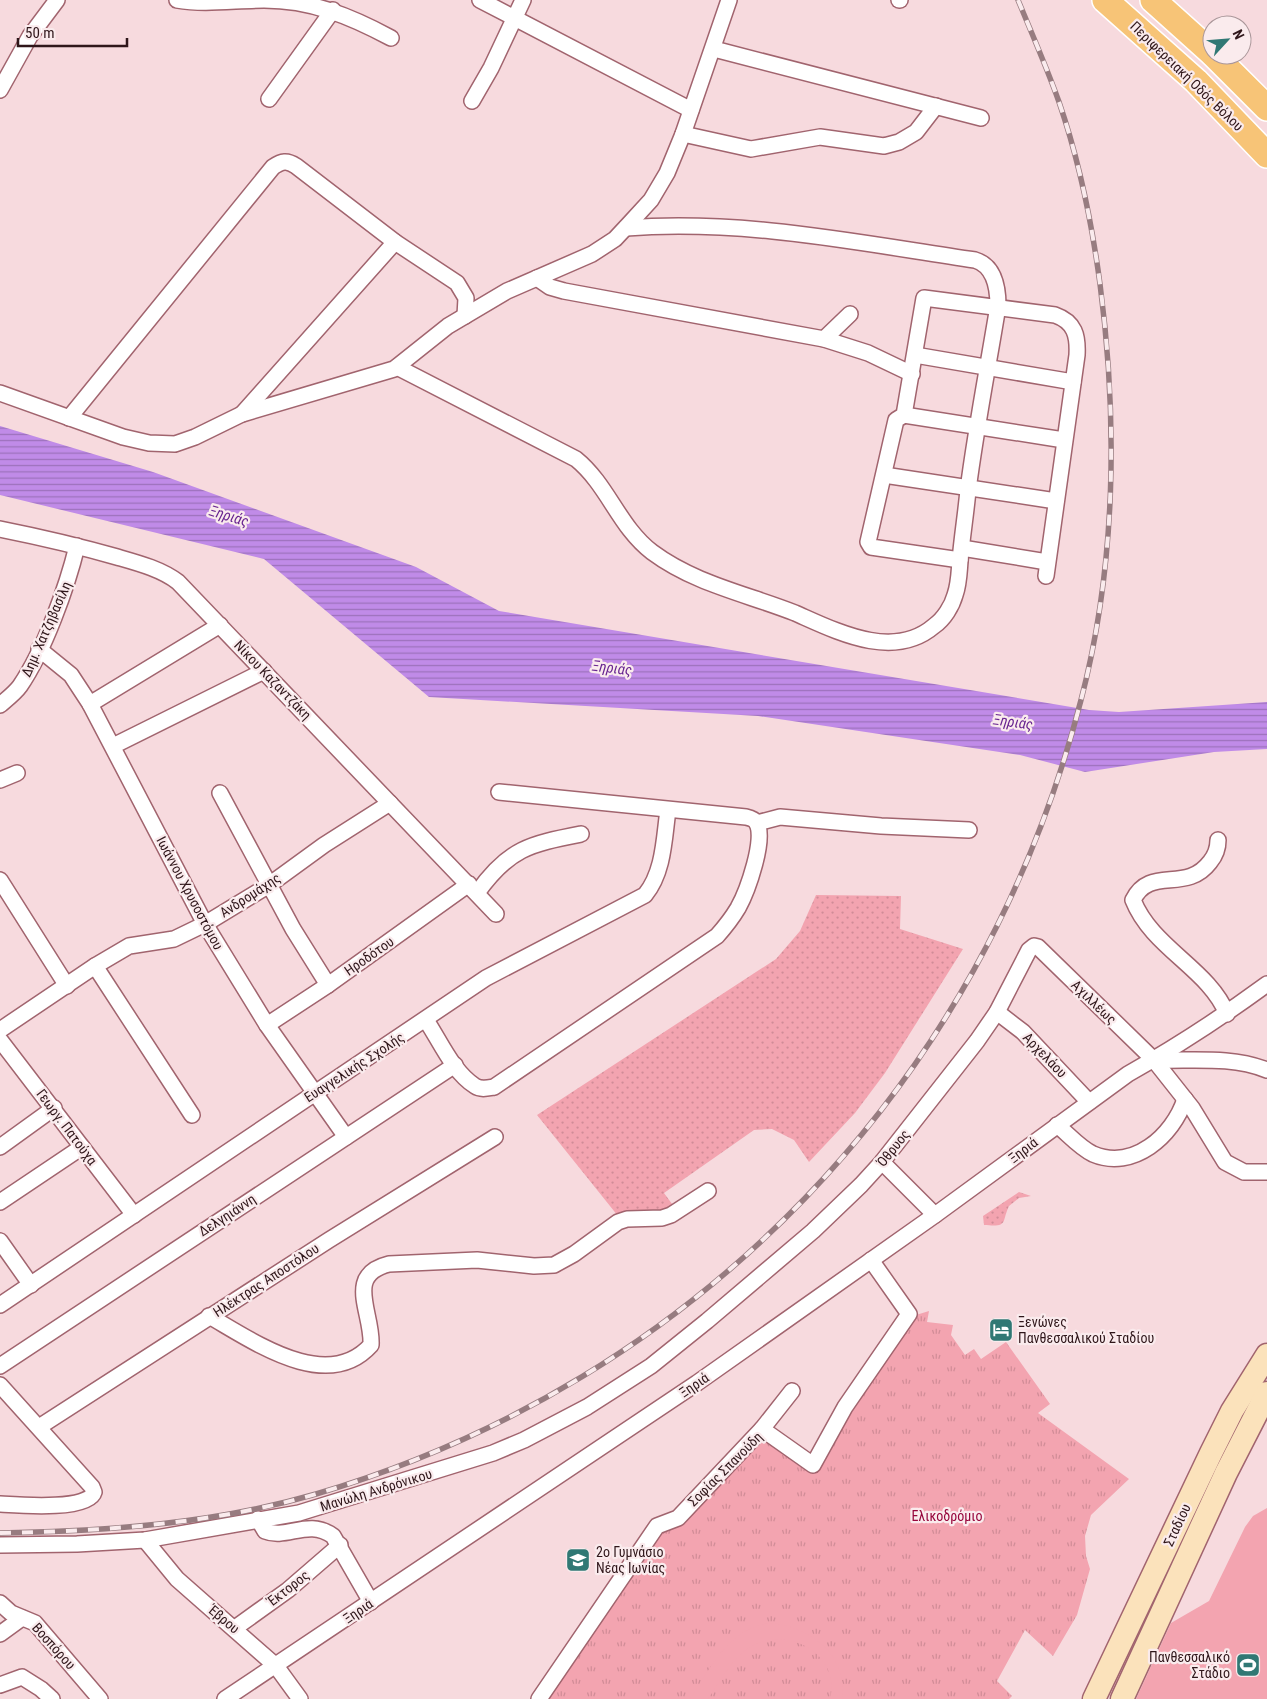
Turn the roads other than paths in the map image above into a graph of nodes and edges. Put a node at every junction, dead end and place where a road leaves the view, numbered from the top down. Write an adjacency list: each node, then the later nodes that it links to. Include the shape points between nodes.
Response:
1 (57, 0): 15 (street, via 30,36)
2 (177, 0): 8 (street)
3 (480, 0): 10 (street)
4 (523, 0): 10 (street)
5 (729, 0): 13 (street)
6 (1105, 0): 23 (main road, Περιφερειακή Οδός Βόλου, via 1196,81)
7 (1153, 0): 12 (main road)
8 (202, 1): 9 (street, via 278,0)
9 (333, 10): 11 (street); 16 (street)
10 (514, 18): 17 (street); 20 (street)
11 (391, 38)
12 (1202, 44)
13 (714, 48): 18 (street); 20 (street)
14 (1224, 65): 19 (main road)
15 (0, 90)
16 (269, 99)
17 (472, 102)
18 (936, 106): 21 (street); 22 (street, via 916,132 899,142 879,147 820,137 751,148)
19 (1267, 108)
20 (691, 110): 22 (street)
21 (981, 118)
22 (683, 134): 24 (street, via 655,193)
23 (1267, 155)
24 (626, 228): 26 (street, via 592,254); 27 (street, via 673,224 784,231 976,260 985,264 993,276)
25 (395, 242): 29 (street, via 461,286 466,298); 37 (street); 39 (street, via 296,166 281,162 273,167)
26 (537, 278): 29 (street, via 507,290); 30 (street, via 564,291)
27 (998, 306): 31 (street, via 924,298); 33 (street); 35 (street, via 1055,315 1071,323 1078,340)
28 (850, 314): 30 (street)
29 (465, 316): 32 (street)
30 (824, 339): 34 (street, via 868,353)
31 (914, 355): 33 (street); 34 (street)
32 (397, 367): 37 (street, via 376,376); 47 (street, via 590,470 632,535 678,569 714,586 774,605 849,636 880,642 904,641 934,626 955,597)
33 (988, 367): 35 (street); 40 (street)
34 (912, 374): 38 (street)
35 (1073, 382): 41 (street)
36 (0, 393): 39 (street)
37 (242, 414): 39 (street, via 190,439 166,444 134,440)
38 (904, 415): 40 (street); 42 (street, via 896,420)
39 (69, 418)
40 (978, 428): 41 (street); 43 (street)
41 (1064, 440): 44 (street)
42 (884, 475): 43 (street); 47 (street, via 868,542 871,547)
43 (969, 488): 44 (street); 47 (street)
44 (1056, 501): 47 (street, via 1046,569)
45 (0, 529): 46 (street, Νίκου Καζαντζάκη)
46 (77, 546): 48 (street, Νίκου Καζαντζάκη, via 171,576); 49 (street, Δημ. Χατζηβασίλη, via 68,580)
47 (961, 554)
48 (220, 625): 50 (street, Νίκου Καζαντζάκη); 51 (street)
49 (39, 649): 51 (street, Ιωάννου Χρυσοστόμου, via 71,675); 52 (street, Δημ. Χατζηβασίλη, via 20,685)
50 (264, 672): 53 (street); 58 (street, Νίκου Καζαντζάκη)
51 (90, 704): 53 (street, Ιωάννου Χρυσοστόμου)
52 (0, 705)
53 (113, 746): 68 (street, Ιωάννου Χρυσοστόμου)
54 (17, 773): 55 (street)
55 (0, 780)
56 (499, 792): 59 (street)
57 (220, 793): 65 (street)
58 (390, 803): 65 (street, Ανδρομάχης, via 324,844); 66 (street, Νίκου Καζαντζάκη)
59 (668, 810): 60 (street, via 746,817); 76 (street, Ευαγγελικής Σχολής, via 662,860 645,894 486,978)
60 (757, 823): 61 (street, via 780,817); 81 (street, via 760,839 743,896 733,916 717,936 494,1087 476,1087)
61 (969, 830)
62 (581, 834): 66 (street, Ηροδότου, via 535,843 523,849)
63 (1218, 840): 75 (street, via 1213,858 1202,873 1151,881 1133,900 1148,926 1213,989)
64 (0, 880): 73 (street)
65 (269, 885): 68 (street, Ανδρομάχης); 72 (street)
66 (473, 889): 67 (street, Νίκου Καζαντζάκη); 72 (street, Ηροδότου)
67 (496, 914)
68 (205, 924): 70 (street, Ανδρομάχης, via 174,939 129,946); 77 (street, Ιωάννου Χρυσοστόμου)
69 (1034, 946): 74 (street, Όθρυος); 80 (street, Αχιλλέως)
70 (95, 966): 73 (street, Ανδρομάχης); 87 (street)
71 (1267, 984): 75 (street, Ξηριά)
72 (328, 985): 77 (street, Ηροδότου)
73 (66, 986): 78 (street, Ανδρομάχης)
74 (997, 1012): 85 (street, Αρχελάου, via 1023,1032); 93 (street, Όθρυος)
75 (1227, 1014): 80 (street, Ξηριά)
76 (426, 1020): 81 (street); 83 (street, Ευαγγελικής Σχολής)
77 (267, 1025): 83 (street, Ιωάννου Χρυσοστόμου)
78 (0, 1030)
79 (0, 1040): 86 (street, Γεωργ. Πατούχα)
80 (1154, 1060): 82 (street, via 1211,1059); 84 (street, Αχιλλέως); 85 (street, Ξηριά, via 1128,1074)
81 (455, 1065): 89 (street, Δελγηιάννη)
82 (1267, 1070)
83 (314, 1093): 89 (street, Ιωάννου Χρυσοστόμου); 97 (street, Ευαγγελικής Σχολής)
84 (1185, 1099): 88 (street, via 1169,1129 1129,1158 1119,1160 1091,1153); 94 (street, Αχιλλέως, via 1225,1162 1244,1172)
85 (1090, 1102): 88 (street, Ξηριά)
86 (54, 1108): 91 (street); 92 (street, Γεωργ. Πατούχα)
87 (192, 1115)
88 (1057, 1125): 98 (street, Ξηριά)
89 (346, 1137): 106 (street, Δελγηιάννη)
90 (495, 1137): 103 (street, Ηλέκτρας Αποστόλου)
91 (0, 1147)
92 (82, 1147): 96 (street); 97 (street, Γεωργ. Πατούχα)
93 (882, 1162): 98 (street); 104 (street, Όθρυος, via 813,1231)
94 (1267, 1172)
95 (708, 1191): 103 (street, via 672,1215 618,1222 554,1265 477,1260 379,1266 367,1276 363,1293 371,1344 364,1352 336,1364 325,1366 300,1362)
96 (0, 1202)
97 (134, 1215): 101 (street, Ευαγγελικής Σχολής)
98 (935, 1215): 100 (street, Ξηριά)
99 (0, 1241): 101 (street)
100 (871, 1260): 111 (street, Σοφίας Σπανούδη, via 909,1314 845,1407 813,1464); 117 (street, Ξηριά, via 697,1383)
101 (31, 1285): 102 (street, Ευαγγελικής Σχολής)
102 (0, 1305)
103 (209, 1316): 110 (street, Ηλέκτρας Αποστόλου)
104 (713, 1317): 113 (street, Μανώλη Ανδρόνικου, via 609,1394 510,1446 336,1503)
105 (1267, 1355): 129 (main road, Σταδίου, via 1232,1411)
106 (0, 1366)
107 (1, 1388): 110 (street)
108 (792, 1391): 111 (street)
109 (1267, 1393): 130 (main road, Σταδίου, via 1226,1473)
110 (39, 1427): 112 (street, via 94,1492 92,1497 64,1504)
111 (762, 1429): 128 (street, Σοφίας Σπανούδη, via 678,1518 657,1526)
112 (0, 1504)
113 (258, 1519): 114 (street, Μανώλη Ανδρόνικου); 116 (street, via 265,1531 271,1534 316,1529 328,1533)
114 (145, 1540): 115 (street, Μανώλη Ανδρόνικου); 120 (street, Έβρου, via 177,1579)
115 (0, 1545)
116 (340, 1545): 117 (street); 120 (street, Έκτορος, via 288,1590)
117 (371, 1602): 122 (street, Ξηριά)
118 (0, 1603): 119 (street, Βοσπόρου)
119 (22, 1618): 121 (street); 125 (street, Βοσπόρου, via 42,1629)
120 (235, 1628): 122 (street, Έβρου)
121 (0, 1634)
122 (276, 1666): 126 (street, Ξηριά); 127 (street, Έβρου)
123 (0, 1685): 124 (street, via 22,1677)
124 (52, 1699)
125 (100, 1699)
126 (226, 1699)
127 (300, 1699)
128 (539, 1699)
129 (1094, 1699)
130 (1122, 1699)

